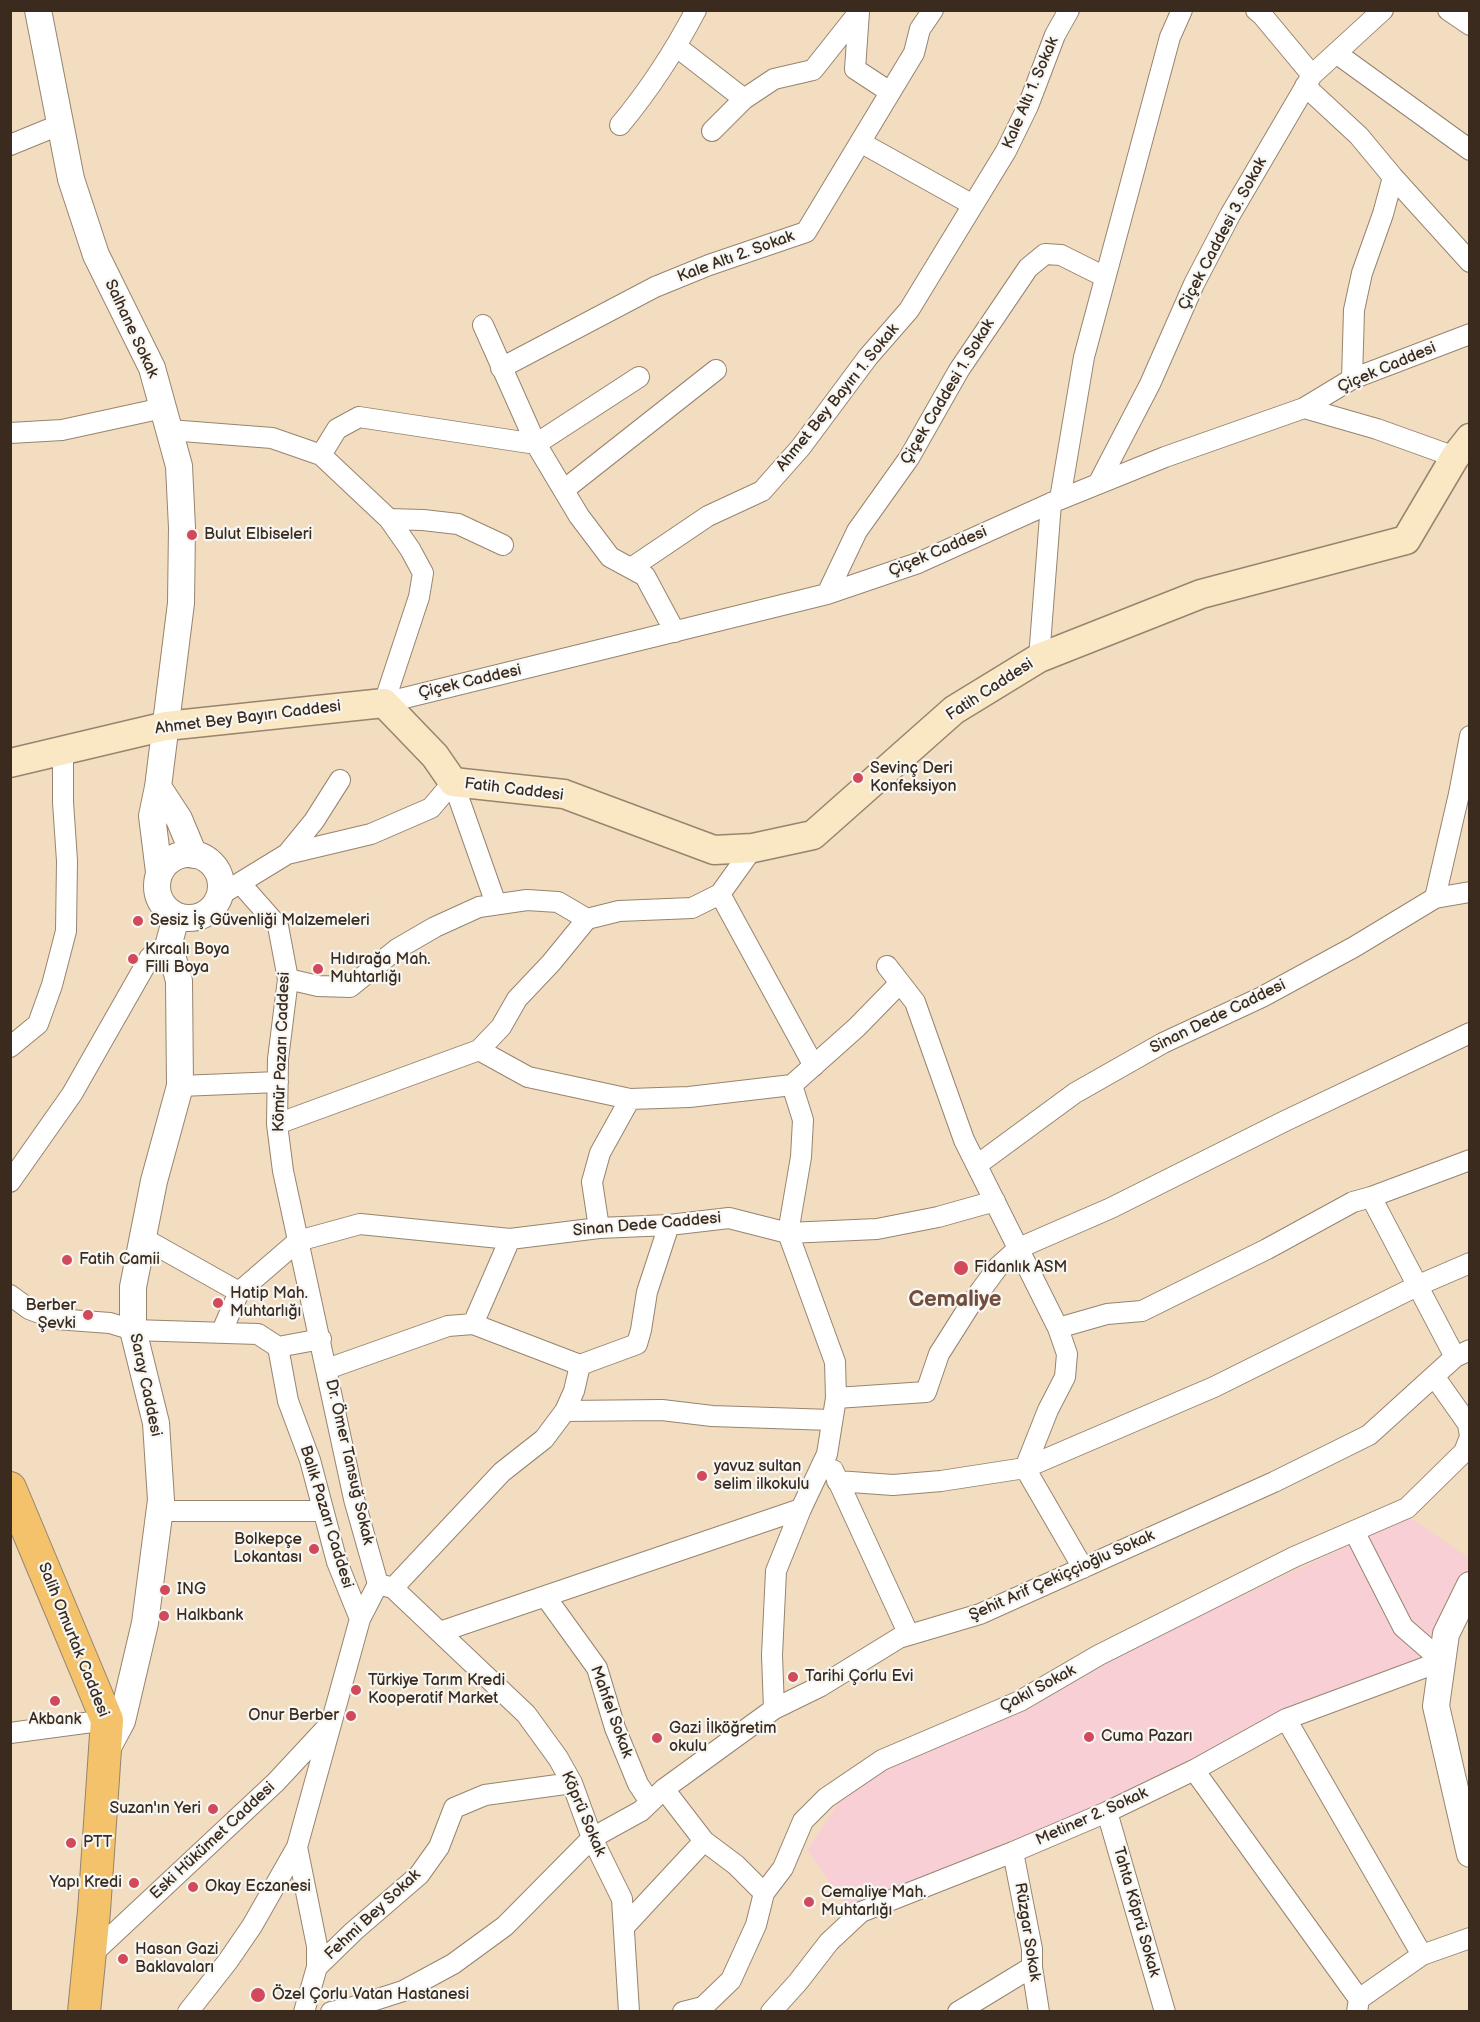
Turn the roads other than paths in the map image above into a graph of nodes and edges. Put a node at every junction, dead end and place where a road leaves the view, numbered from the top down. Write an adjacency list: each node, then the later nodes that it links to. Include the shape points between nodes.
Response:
1 (38, 10): 16 (street, Salhane Sokak)
2 (696, 10): 11 (street)
3 (933, 10): 14 (street, Kale Altı 2. Sokak, via 920,29 914,53)
4 (1069, 10): 23 (street, Kale Altı 1. Sokak, via 1055,34 1006,152)
5 (1182, 10): 25 (street, via 1170,37)
6 (1383, 10): 12 (street, Çiçek Caddesi 3. Sokak)
7 (1448, 10): 10 (street)
8 (858, 11): 14 (street, via 855,69); 15 (street, via 813,70 774,79)
9 (1261, 12): 13 (street)
10 (1470, 25)
11 (677, 47): 15 (street); 17 (street)
12 (1336, 53): 13 (street, Çiçek Caddesi 3. Sokak); 21 (street)
13 (1309, 81): 22 (street); 38 (street, Çiçek Caddesi 3. Sokak, via 1230,214)
14 (890, 92): 19 (street, Kale Altı 2. Sokak)
15 (744, 99): 18 (street)
16 (59, 125): 20 (street); 33 (street, Salhane Sokak, via 70,178 96,255 152,368)
17 (621, 125)
18 (712, 131)
19 (860, 142): 23 (street); 28 (street, Kale Altı 2. Sokak, via 806,232 655,287)
20 (10, 145)
21 (1470, 150)
22 (1393, 177): 24 (street); 31 (street, via 1354,310)
23 (973, 206): 43 (street, Ahmet Bey Bayırı 1. Sokak, via 909,310 762,491 708,516)
24 (1470, 262)
25 (1105, 277): 40 (street, via 1084,357); 44 (street, Çiçek Caddesi 1. Sokak, via 1061,255 1045,254 1028,268 959,370 909,459 857,531)
26 (483, 326): 28 (street)
27 (1470, 334): 31 (street, Çiçek Caddesi)
28 (501, 368): 35 (street)
29 (716, 370): 39 (street)
30 (639, 376): 35 (street)
31 (1352, 379): 32 (street, Çiçek Caddesi)
32 (1304, 408): 36 (street); 38 (street, Çiçek Caddesi)
33 (166, 419): 34 (street); 37 (street, via 272,438); 48 (street, Salhane Sokak, via 179,466 182,528 181,603)
34 (10, 433)
35 (536, 444): 37 (street, via 359,417 337,429); 39 (street)
36 (1464, 450): 46 (main road, Fatih Caddesi, via 1406,540 1201,594)
37 (321, 455): 41 (street)
38 (1098, 484): 40 (street, Çiçek Caddesi)
39 (565, 489): 43 (street, via 579,516 610,557)
40 (1056, 501): 44 (street, Çiçek Caddesi, via 918,563); 46 (street)
41 (389, 519): 42 (street, via 458,524); 47 (street, via 423,573 419,597)
42 (503, 545)
43 (631, 568): 45 (street, via 645,576)
44 (827, 594): 45 (street, Çiçek Caddesi)
45 (675, 632): 47 (street, Çiçek Caddesi)
46 (1039, 658): 55 (main road, Fatih Caddesi, via 954,710 813,835)
47 (384, 703): 48 (main road, Ahmet Bey Bayırı Caddesi); 53 (main road, via 435,756)
48 (166, 726): 50 (main road, Ahmet Bey Bayırı Caddesi); 54 (street)
49 (1470, 736): 62 (street)
50 (63, 751): 51 (main road, Ahmet Bey Bayırı Caddesi); 71 (street, via 66,931 38,1024)
51 (10, 763)
52 (340, 780): 56 (street)
53 (453, 782): 55 (main road, Fatih Caddesi, via 564,794 714,850); 56 (street, via 431,808 371,834); 63 (street)
54 (158, 787): 57 (street); 58 (street, via 152,816)
55 (753, 848): 61 (street)
56 (287, 854): 59 (street)
57 (194, 855): 58 (street, via 174,857); 59 (street, via 212,864 221,884)
58 (159, 872): 64 (street, via 156,882 160,903)
59 (230, 889): 64 (street, via 208,913 198,918); 68 (street, Kömür Pazarı Caddesi, via 278,926)
60 (1470, 891): 62 (street, Sinan Dede Caddesi)
61 (720, 894): 65 (street, via 692,908 619,911); 73 (street)
62 (1435, 898): 80 (street, Sinan Dede Caddesi, via 1262,997 1163,1043 1075,1093)
63 (496, 904): 65 (street, via 558,902); 68 (street, via 479,907 435,927 397,950 350,987 318,986)
64 (176, 916): 66 (street)
65 (587, 919): 72 (street, via 517,999 501,1028)
66 (169, 943): 75 (street, Saray Caddesi, via 179,981); 81 (street, via 150,957 72,1094)
67 (887, 966): 69 (street)
68 (288, 979): 74 (street, Kömür Pazarı Caddesi)
69 (900, 983): 73 (street); 80 (street, via 915,1002 964,1140)
70 (1470, 1034): 90 (street, via 1112,1208)
71 (10, 1047)
72 (479, 1050): 77 (street, via 528,1077); 78 (street)
73 (813, 1066): 76 (street)
74 (278, 1082): 75 (street); 78 (street, Kömür Pazarı Caddesi)
75 (180, 1086): 87 (street, Saray Caddesi, via 154,1180)
76 (792, 1086): 77 (street); 86 (street, via 802,1120 801,1157)
77 (630, 1099): 85 (street, via 600,1153 591,1182)
78 (277, 1124): 89 (street, Kömür Pazarı Caddesi)
79 (1470, 1160): 82 (street)
80 (977, 1165): 83 (street)
81 (10, 1182)
82 (1371, 1197): 92 (street); 96 (street, via 1353,1202 1142,1311 1107,1314)
83 (995, 1201): 86 (street, Sinan Dede Caddesi, via 877,1229); 90 (street)
84 (669, 1225): 85 (street, Sinan Dede Caddesi); 86 (street, Sinan Dede Caddesi, via 729,1218); 102 (street, via 647,1292 637,1344)
85 (599, 1228): 88 (street, Sinan Dede Caddesi)
86 (788, 1233): 105 (street, via 835,1362)
87 (143, 1238): 93 (street); 97 (street, Saray Caddesi, via 133,1287)
88 (510, 1239): 89 (street, Sinan Dede Caddesi, via 360,1224); 95 (street)
89 (298, 1241): 93 (street); 99 (street, Kömür Pazarı Caddesi)
90 (1019, 1248): 96 (street); 105 (street, via 998,1267 970,1305 939,1354 926,1392)
91 (1470, 1263): 92 (street)
92 (1419, 1285): 101 (street); 110 (street, via 1214,1387)
93 (239, 1292): 98 (street)
94 (10, 1295): 97 (street, via 29,1309 56,1319 110,1323)
95 (473, 1324): 102 (street); 103 (street, via 448,1326)
96 (1058, 1328): 110 (street, via 1067,1354 1065,1377)
97 (133, 1330): 98 (street); 114 (street, Saray Caddesi, via 156,1423)
98 (222, 1331): 100 (street, via 258,1334)
99 (321, 1339): 100 (street); 103 (street, Dr. Ömer Tansuğ Sokak)
100 (278, 1347): 115 (street, Balık Pazarı Caddesi, via 288,1401)
101 (1462, 1353): 104 (street, Şehit Arif Çekiççioğlu Sokak)
102 (580, 1365): 106 (street)
103 (327, 1369): 119 (street, Dr. Ömer Tansuğ Sokak, via 354,1499)
104 (1434, 1376): 108 (street, Çakıl Sokak, via 1468,1424); 117 (street, Şehit Arif Çekiççioğlu Sokak, via 1369,1435)
105 (836, 1398): 107 (street)
106 (565, 1411): 107 (street, via 662,1410 712,1416); 119 (street, via 544,1439 502,1472)
107 (831, 1420): 109 (street)
108 (1470, 1436): 116 (street, Çakıl Sokak, via 1464,1452 1407,1508)
109 (827, 1454): 111 (street); 113 (street)
110 (1025, 1468): 111 (street, via 893,1485); 117 (street)
111 (837, 1481): 123 (street)
112 (10, 1488): 127 (main road, Salih Omurtak Caddesi)
113 (801, 1509): 120 (street); 125 (street, via 776,1571)
114 (160, 1510): 115 (street); 130 (street, Saray Caddesi, via 146,1623 122,1721)
115 (323, 1510): 121 (street, Balık Pazarı Caddesi, via 337,1562)
116 (1354, 1531): 124 (street, via 1403,1627); 140 (street, Çakıl Sokak, via 1294,1557 1099,1656 1020,1701 882,1760 826,1798 803,1821 783,1868)
117 (1083, 1568): 123 (street, Şehit Arif Çekiççioğlu Sokak, via 980,1614)
118 (1470, 1585): 124 (street, via 1446,1634)
119 (386, 1586): 121 (street); 122 (street, Köprü Sokak)
120 (544, 1596): 122 (street); 133 (street, Mahfel Sokak, via 597,1668 615,1728 638,1784)
121 (360, 1619): 128 (street)
122 (440, 1632): 132 (street, Köprü Sokak, via 526,1714)
123 (909, 1635): 125 (street, Şehit Arif Çekiççioğlu Sokak)
124 (1442, 1661): 126 (street, Metiner 2. Sokak); 139 (street, via 1436,1706)
125 (774, 1709): 133 (street, Şehit Arif Çekiççioğlu Sokak)
126 (1286, 1719): 131 (street, Metiner 2. Sokak); 143 (street)
127 (107, 1720): 129 (street); 130 (main road, Salih Omurtak Caddesi)
128 (333, 1721): 137 (street); 144 (street, Eski Hükümet Caddesi, via 276,1782)
129 (10, 1733)
130 (105, 1754): 144 (main road, Salih Omurtak Caddesi)
131 (1194, 1770): 134 (street, Metiner 2. Sokak); 147 (street)
132 (572, 1783): 135 (street, Köprü Sokak); 145 (street, Fehmi Bey Sokak, via 485,1795 454,1808 439,1847 419,1875)
133 (657, 1796): 135 (street, Şehit Arif Çekiççioğlu Sokak, via 641,1811); 136 (street, Mahfel Sokak)
134 (1107, 1812): 138 (street, Metiner 2. Sokak); 157 (street, Tahta Köprü Sokak)
135 (592, 1838): 141 (street, Köprü Sokak, via 622,1899); 151 (street, Şehit Arif Çekiççioğlu Sokak, via 504,1926 453,1964 403,1991)
136 (705, 1841): 140 (street, Mahfel Sokak); 141 (street)
137 (297, 1846): 145 (street, via 317,1946); 149 (street, via 252,1926)
138 (1013, 1852): 146 (street, Rüzgar Sokak); 154 (street, Metiner 2. Sokak, via 861,1912 829,1942)
139 (1470, 1854)
140 (764, 1893): 153 (street, Çakıl Sokak, via 756,1925 731,1980 703,2007)
141 (625, 1926): 152 (street, Köprü Sokak)
142 (1470, 1938): 143 (street)
143 (1422, 1955): 147 (street)
144 (90, 1956): 148 (main road, Salih Omurtak Caddesi)
145 (317, 1967): 150 (street)
146 (1032, 1967): 155 (street); 156 (street, Rüzgar Sokak)
147 (1358, 2005)
148 (84, 2012)
149 (188, 2012)
150 (304, 2012)
151 (331, 2012)
152 (629, 2012)
153 (683, 2012)
154 (771, 2012)
155 (958, 2012)
156 (1039, 2012)
157 (1165, 2012)

